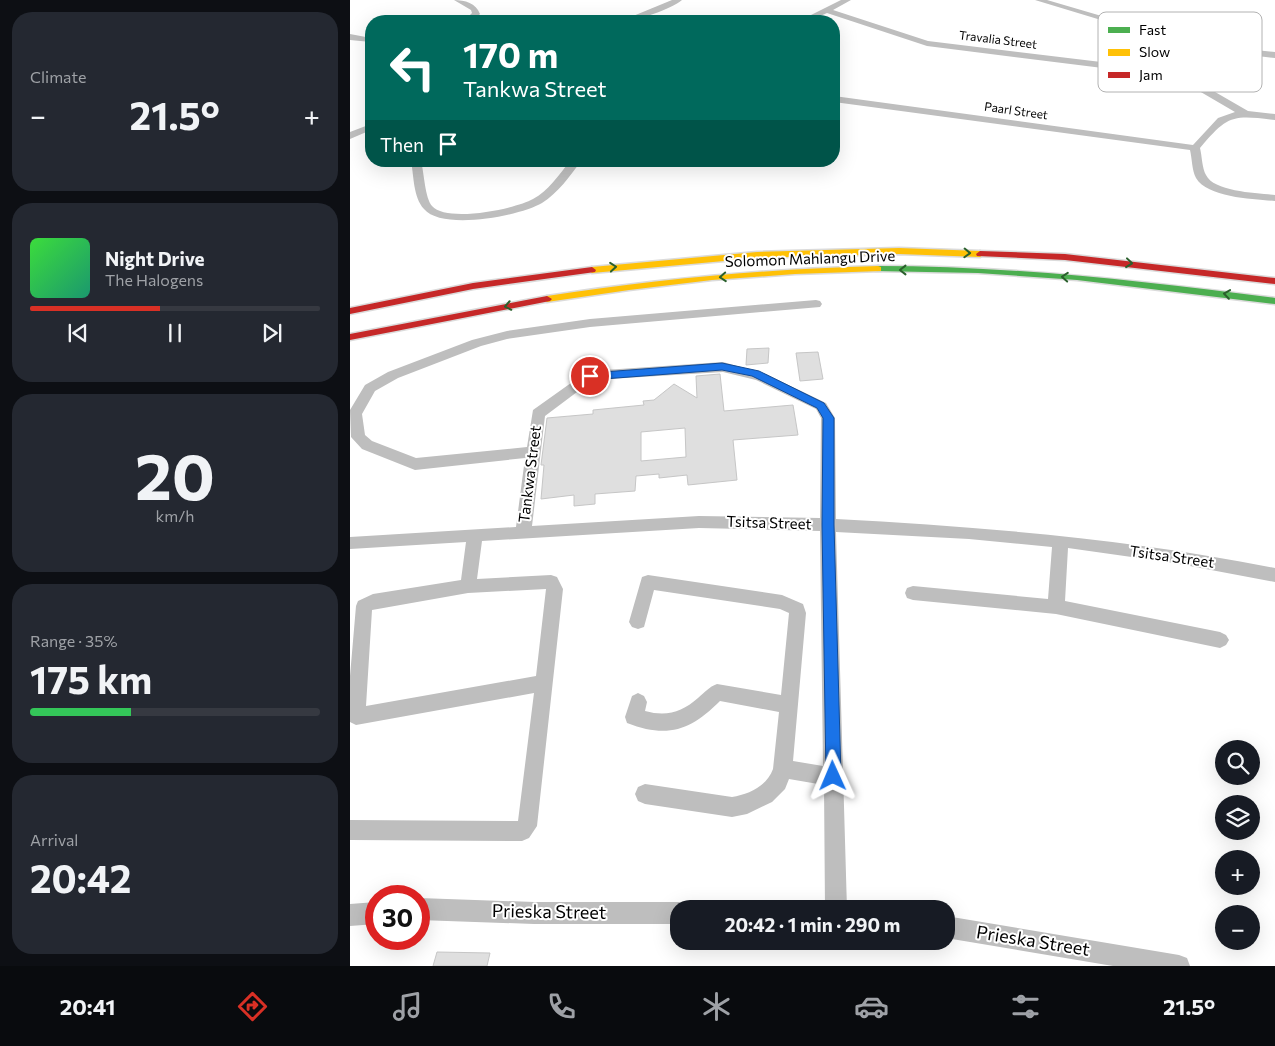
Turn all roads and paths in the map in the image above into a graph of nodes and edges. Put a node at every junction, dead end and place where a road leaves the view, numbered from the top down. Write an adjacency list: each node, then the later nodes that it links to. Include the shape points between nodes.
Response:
1 (458, 0): 8 (street, via 474,9)
2 (673, 0): 6 (street)
3 (678, 0): 6 (street)
4 (847, 0): 7 (street)
5 (1040, 0): 11 (street)
6 (658, 4): 9 (street)
7 (826, 10): 10 (street); 16 (street, Travalia Street, via 937,45)
8 (475, 15)
9 (638, 15)
10 (816, 15)
11 (1098, 17)
12 (350, 37): 13 (street)
13 (365, 39)
14 (1262, 54): 15 (street)
15 (1275, 55)
16 (1098, 65)
17 (1208, 92): 19 (street)
18 (840, 101): 23 (street, Paarl Street)
19 (1244, 113): 20 (street); 23 (street, via 1224,117)
20 (1275, 117)
21 (365, 130): 22 (street)
22 (350, 136)
23 (1195, 148): 26 (street, via 1200,177 1204,181 1216,188)
24 (417, 167): 25 (street, via 429,209 442,215 468,216 506,212 537,202)
25 (571, 167)
26 (1275, 198)
27 (1275, 281): 28 (main road, Solomon Mahlangu Drive, one-way to 27, via 564,272 687,260 899,251 1065,257)
28 (473, 286): 29 (main road); 32 (main road, Solomon Mahlangu Drive)
29 (359, 298)
30 (1275, 301): 33 (main road, Solomon Mahlangu Drive, one-way to 33, via 1154,284 972,270 797,272 665,281 572,293)
31 (816, 304): 34 (street, via 590,323 507,335 378,382 363,397 355,414 358,437 367,445 415,464)
32 (350, 311)
33 (350, 337)
34 (532, 452): 35 (street, Tankwa Street, via 538,414 590,376 722,367 739,369 756,374 826,411); 36 (street, Tankwa Street)
35 (828, 525): 36 (street, Tsitsa Street, via 699,522); 38 (street, Tsitsa Street, via 965,531); 50 (street, Tankwa Street)
36 (523, 533): 37 (street, Tsitsa Street)
37 (474, 536): 39 (street, Tsitsa Street); 41 (street)
38 (1060, 542): 40 (street, Tsitsa Street, via 1212,562); 43 (street)
39 (350, 543)
40 (1275, 576)
41 (468, 586): 46 (street, via 551,582 556,589); 46 (street, via 373,601 364,606 356,716)
42 (913, 593): 43 (street)
43 (1056, 608): 45 (street)
44 (638, 622): 48 (street, via 648,582 792,606 798,613)
45 (1220, 640)
46 (544, 683): 52 (street, via 527,826 522,831)
47 (638, 702): 48 (street, via 634,717 672,724 699,711 718,692)
48 (790, 704): 49 (street)
49 (783, 769): 50 (street); 51 (street, via 778,782 765,795 732,807)
50 (833, 776): 53 (street, Tankwa Street)
51 (645, 794)
52 (350, 830)
53 (836, 900)
54 (430, 909): 55 (street, Prieska Street)
55 (670, 913)
56 (365, 914): 57 (street)
57 (350, 915)
58 (955, 929): 59 (street, Prieska Street)
59 (1179, 966)

